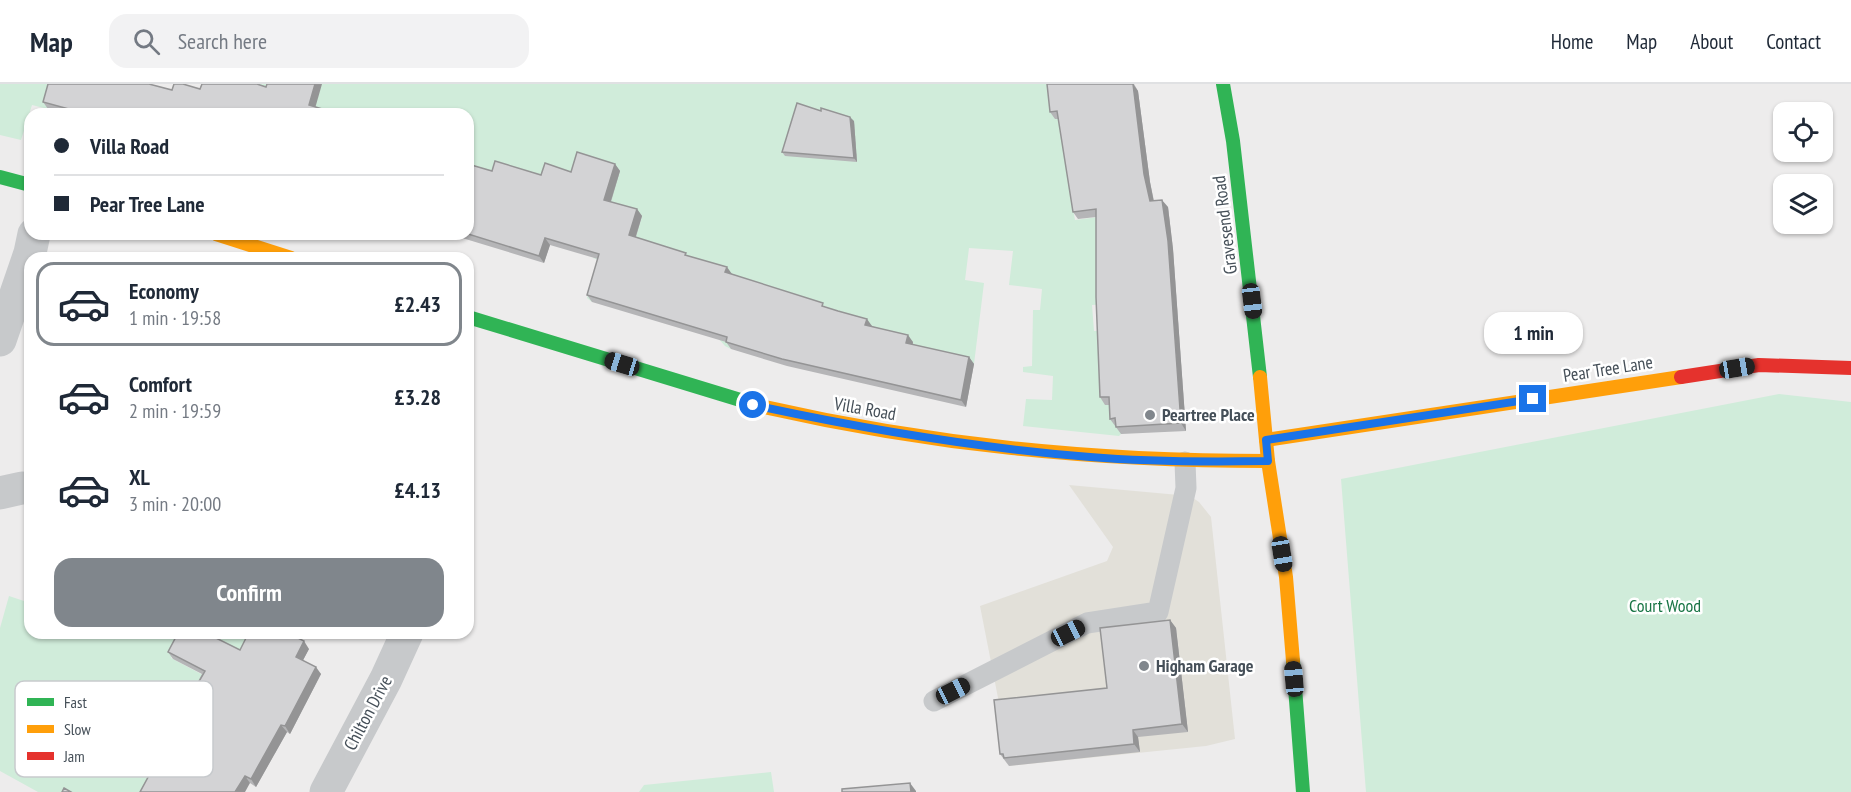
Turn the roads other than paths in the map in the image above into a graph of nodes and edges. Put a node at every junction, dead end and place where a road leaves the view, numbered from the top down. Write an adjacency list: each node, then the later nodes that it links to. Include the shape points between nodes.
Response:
1 (1223, 84): 10 (street, Gravesend Road, via 1233,141)
2 (0, 177): 3 (street)
3 (24, 183)
4 (235, 240): 5 (street)
5 (272, 252)
6 (24, 270): 8 (street)
7 (474, 321): 12 (street, Villa Road, via 753,405 844,425 1079,456)
8 (0, 340)
9 (1851, 368): 10 (street, Pear Tree Lane, via 1760,364)
10 (1266, 440): 11 (street, Gravesend Road)
11 (1268, 461): 12 (street, Villa Road); 16 (street, Gravesend Road, via 1286,577)
12 (1185, 462): 14 (lane, via 1186,488 1158,612 1087,623)
13 (404, 639): 15 (street, Chilton Drive)
14 (933, 701)
15 (326, 792)
16 (1303, 792)

